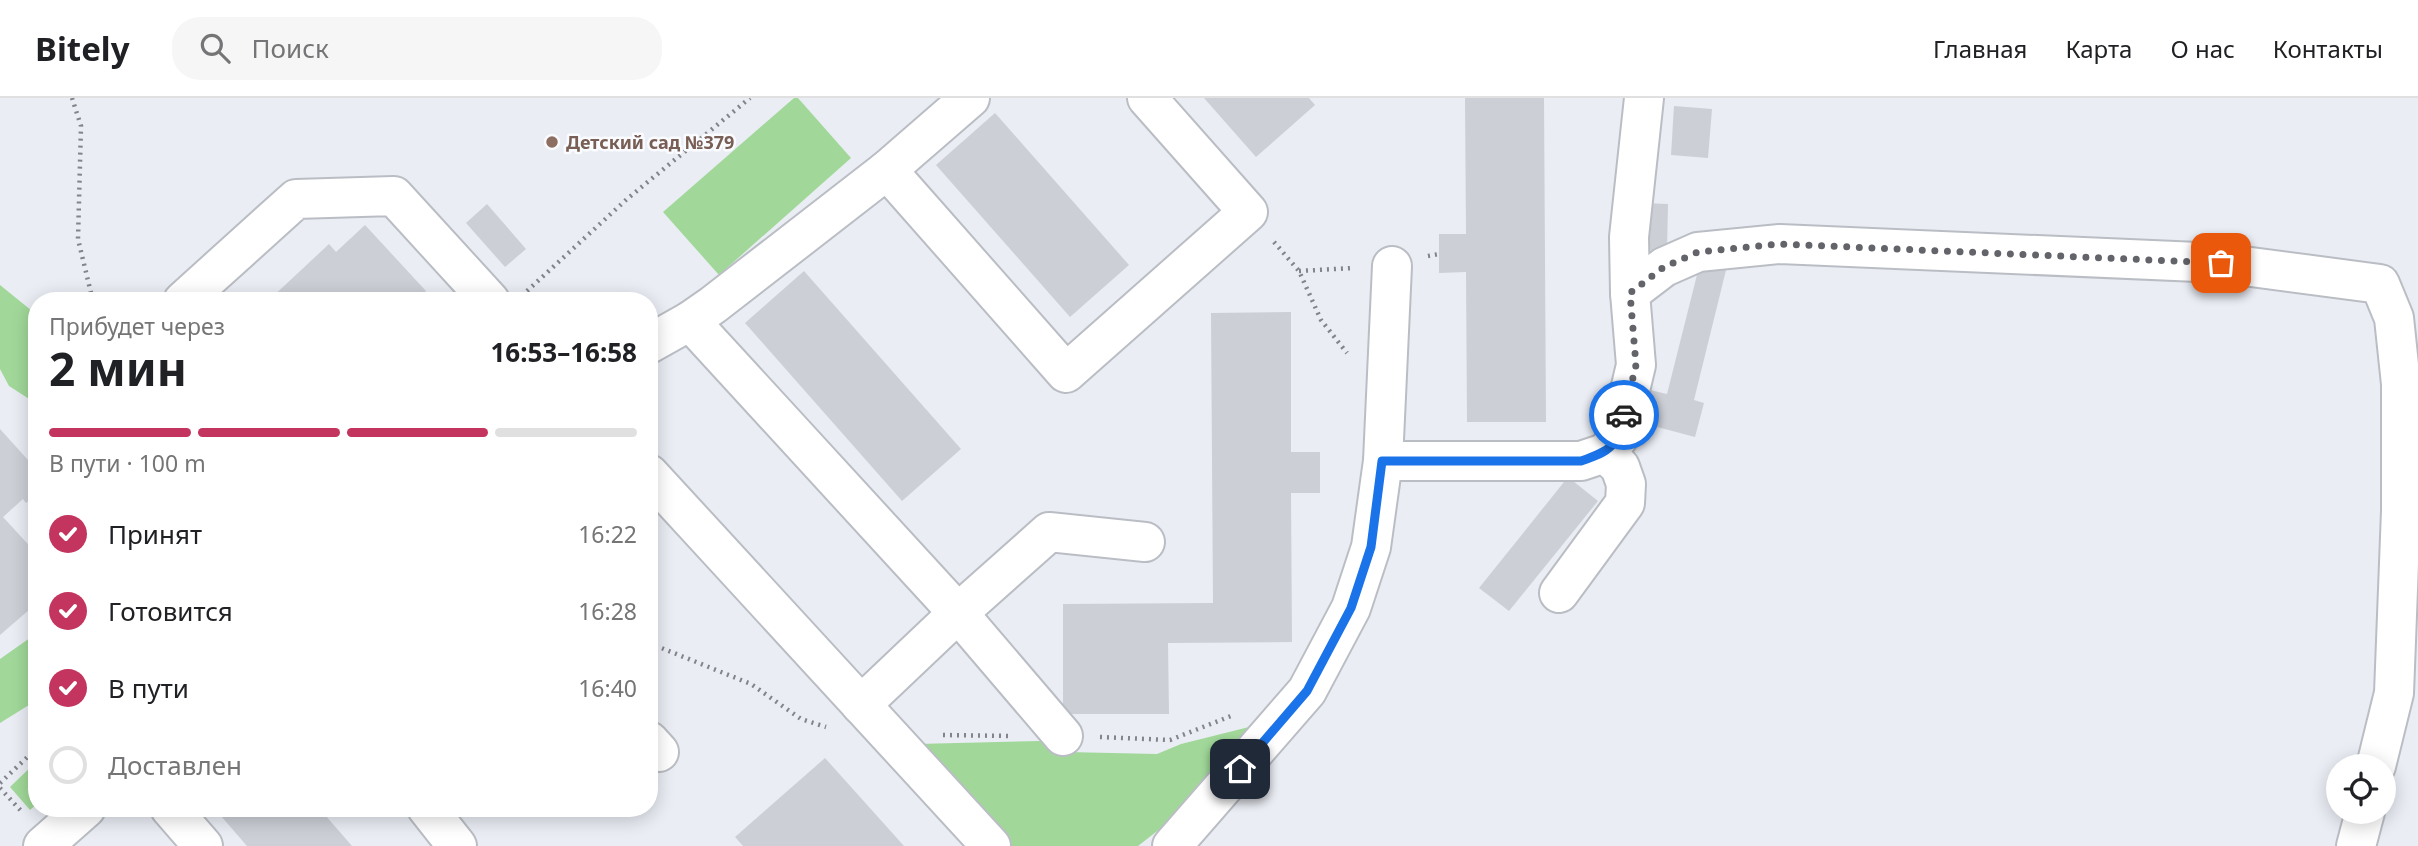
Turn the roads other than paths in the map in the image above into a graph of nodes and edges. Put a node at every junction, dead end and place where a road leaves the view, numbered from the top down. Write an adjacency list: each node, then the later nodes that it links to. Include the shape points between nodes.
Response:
1 (970, 98): 4 (street)
2 (1147, 98): 4 (street, via 1248,212 1066,373)
3 (1644, 98): 8 (street, via 1629,237)
4 (887, 170): 9 (street)
5 (1392, 266): 12 (street)
6 (193, 292): 7 (street, via 296,199 394,196)
7 (503, 292)
8 (1630, 293): 11 (street, via 1636,365 1619,437); 19 (street, via 1664,267 1698,252 1780,244 2221,263 2380,284 2393,318 2401,384 2401,511 2394,693)
9 (690, 321): 10 (street); 16 (street)
10 (658, 339)
11 (1605, 453): 12 (street, via 1581,461); 15 (street, via 1620,467 1626,484 1625,503)
12 (1382, 461): 28 (street, via 1371,547 1351,608 1307,691)
13 (658, 484): 17 (street)
14 (1145, 542): 16 (street, via 1049,532)
15 (1559, 593)
16 (958, 613): 17 (street); 18 (street)
17 (861, 705): 27 (street)
18 (1063, 736)
19 (2379, 754)
20 (77, 817): 24 (street)
21 (178, 817): 25 (street)
22 (434, 817): 26 (street)
23 (2362, 824): 29 (street)
24 (51, 844)
25 (203, 846)
26 (457, 846)
27 (991, 846)
28 (1172, 846)
29 (2356, 846)

